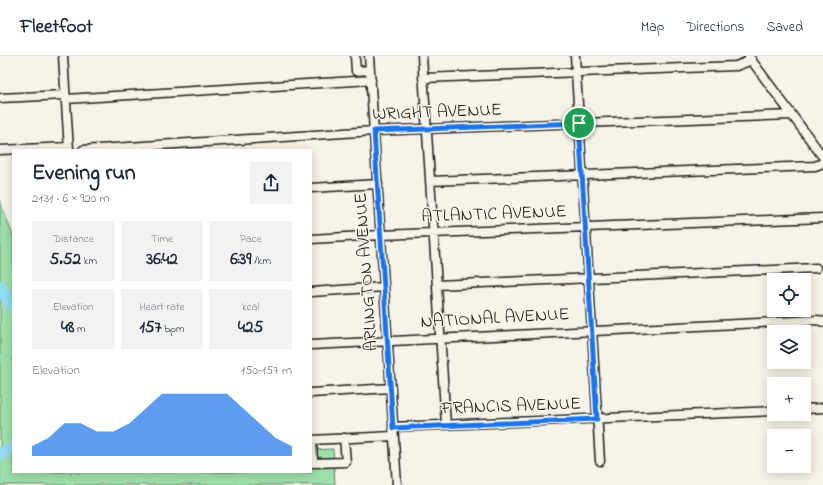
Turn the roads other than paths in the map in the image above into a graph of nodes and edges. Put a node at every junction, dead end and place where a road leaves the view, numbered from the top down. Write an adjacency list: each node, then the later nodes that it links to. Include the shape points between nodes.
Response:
1 (63, 56): 11 (street)
2 (355, 56): 7 (street, via 356,71)
3 (370, 56): 7 (street, ARLINGTON AVENUE)
4 (422, 56): 9 (street)
5 (575, 56): 8 (street)
6 (750, 58): 8 (street, via 732,66); 13 (street)
7 (370, 70): 10 (street, ARLINGTON AVENUE)
8 (576, 72): 9 (street); 14 (street)
9 (424, 78): 15 (street)
10 (371, 80): 11 (street); 16 (street, ARLINGTON AVENUE)
11 (66, 97): 12 (street); 17 (street)
12 (0, 98)
13 (792, 115): 14 (street, WRIGHT AVENUE); 22 (street)
14 (579, 123): 15 (street, WRIGHT AVENUE); 24 (street)
15 (427, 129): 16 (street, WRIGHT AVENUE); 25 (street)
16 (374, 131): 19 (street, WRIGHT AVENUE); 26 (street, ARLINGTON AVENUE)
17 (69, 148): 18 (street)
18 (34, 149)
19 (98, 149)
20 (0, 150): 21 (street)
21 (12, 150)
22 (823, 157)
23 (823, 163): 24 (street, via 815,166)
24 (582, 175): 25 (street); 29 (street)
25 (430, 181): 30 (street)
26 (378, 184): 27 (street); 31 (street, ARLINGTON AVENUE)
27 (312, 188)
28 (823, 218): 29 (street, ATLANTIC AVENUE)
29 (585, 227): 30 (street, ATLANTIC AVENUE); 34 (street)
30 (433, 233): 31 (street, ATLANTIC AVENUE); 35 (street)
31 (381, 235): 32 (street, ATLANTIC AVENUE); 36 (street, ARLINGTON AVENUE)
32 (312, 239)
33 (816, 268): 34 (street)
34 (589, 278): 35 (street); 39 (street)
35 (437, 285): 40 (street)
36 (384, 287): 37 (street); 41 (street, ARLINGTON AVENUE)
37 (312, 292)
38 (823, 322): 39 (street, NATIONAL AVENUE, via 818,320)
39 (592, 331): 40 (street, NATIONAL AVENUE); 48 (street)
40 (440, 337): 41 (street, NATIONAL AVENUE); 49 (street)
41 (388, 340): 42 (street, NATIONAL AVENUE); 43 (street, ARLINGTON AVENUE)
42 (312, 344)
43 (391, 388): 44 (street); 50 (street, ARLINGTON AVENUE)
44 (312, 393)
45 (823, 408): 46 (street)
46 (811, 409)
47 (767, 411): 48 (street, FRANCIS AVENUE)
48 (597, 419): 49 (street, FRANCIS AVENUE); 54 (street)
49 (446, 425): 50 (street, FRANCIS AVENUE)
50 (394, 432): 51 (street, FRANCIS AVENUE); 55 (street, ARLINGTON AVENUE)
51 (344, 438): 52 (street, FRANCIS AVENUE); 53 (street, via 346,462 313,463)
52 (312, 440)
53 (312, 452)
54 (600, 461)
55 (397, 485)

